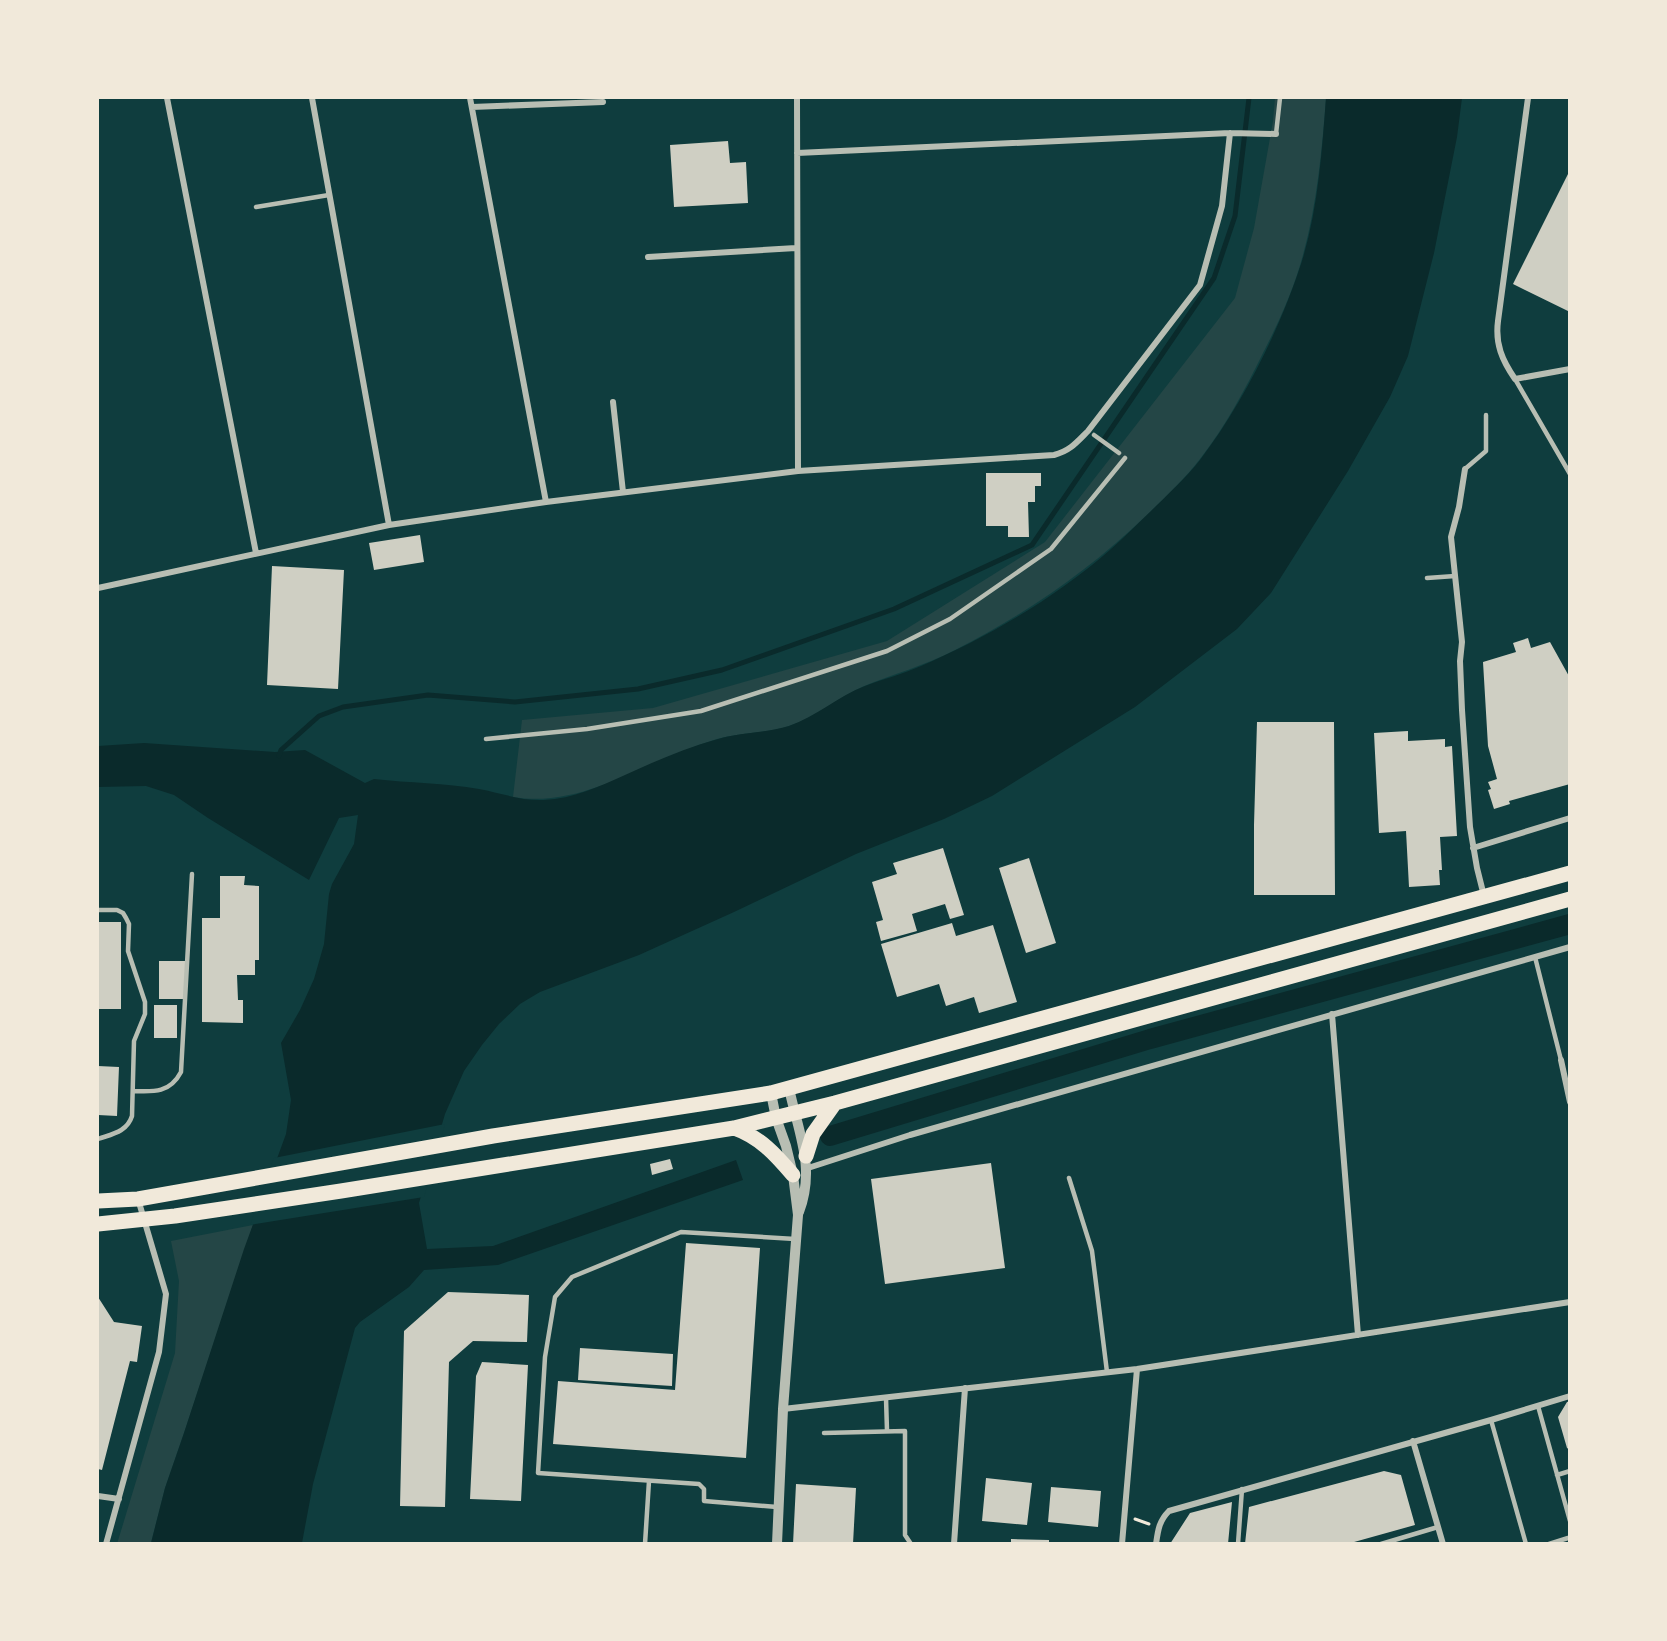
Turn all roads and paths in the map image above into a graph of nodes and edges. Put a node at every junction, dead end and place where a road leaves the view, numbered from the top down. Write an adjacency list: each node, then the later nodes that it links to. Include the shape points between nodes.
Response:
1 (167, 98): 29 (street)
2 (312, 98): 12 (street)
3 (470, 98): 8 (street)
4 (797, 98): 11 (street)
5 (1280, 98): 10 (lane)
6 (1528, 98): 17 (street, via 1497,330 1502,360)
7 (603, 102): 8 (street)
8 (472, 107): 27 (street)
9 (1230, 133): 10 (street); 11 (street); 24 (street, via 1222,206 1200,285 1074,446 1054,455)
10 (1276, 134)
11 (797, 153): 14 (street)
12 (329, 195): 13 (lane); 28 (street)
13 (256, 207)
14 (796, 248): 15 (street); 24 (street)
15 (648, 257)
16 (1569, 369): 17 (street)
17 (1515, 379): 25 (lane)
18 (613, 402): 26 (street)
19 (1486, 415): 23 (lane, via 1486,451)
20 (1094, 435): 21 (lane)
21 (1119, 453)
22 (1125, 458): 33 (lane, via 1051,549 950,619 887,651 701,711)
23 (1465, 469): 30 (street, via 1451,537)
24 (798, 471): 26 (street)
25 (1569, 474)
26 (623, 492): 27 (street)
27 (546, 502): 28 (street)
28 (389, 525): 29 (street)
29 (256, 553): 32 (street)
30 (1455, 576): 31 (lane); 35 (street)
31 (1427, 578)
32 (98, 588)
33 (486, 739)
34 (1569, 818): 35 (street)
35 (1473, 848): 38 (street)
36 (1569, 873): 38 (main road)
37 (192, 874): 46 (lane, via 181,1072 174,1084 160,1091)
38 (1484, 897): 45 (main road)
39 (1569, 899): 49 (main road)
40 (98, 910): 46 (lane, via 117,910 126,918 128,951 143,992 145,1014 134,1041)
41 (1569, 947): 42 (street)
42 (1534, 957): 43 (street); 44 (lane)
43 (1332, 1014): 54 (street); 64 (street)
44 (1561, 1060): 48 (street)
45 (789, 1088): 47 (main road); 50 (street)
46 (133, 1091): 53 (lane, via 132,1116 127,1127)
47 (771, 1093): 51 (street); 57 (main road, via 493,1136)
48 (1569, 1102)
49 (835, 1103): 50 (main road); 54 (main road, via 813,1134)
50 (794, 1113): 51 (main road); 54 (street)
51 (776, 1118): 52 (main road); 55 (street)
52 (734, 1128): 55 (main road, via 758,1139); 60 (main road)
53 (98, 1139)
54 (807, 1162): 59 (street)
55 (793, 1175): 59 (street)
56 (1069, 1178): 66 (lane, via 1092,1251)
57 (138, 1199): 58 (main road); 60 (street)
58 (98, 1201)
59 (798, 1215): 62 (street)
60 (144, 1220): 61 (main road); 81 (street, via 166,1294 159,1352)
61 (98, 1224)
62 (796, 1239): 71 (street); 78 (lane, via 681,1232 572,1277 555,1297 545,1357 538,1473)
63 (1569, 1302): 64 (street)
64 (1358, 1335): 65 (street)
65 (1137, 1369): 66 (street); 83 (street)
66 (1107, 1372): 67 (street)
67 (965, 1388): 69 (street); 92 (street)
68 (1569, 1396): 70 (street)
69 (886, 1398): 71 (street); 73 (lane)
70 (1538, 1406): 72 (street); 77 (lane)
71 (783, 1409): 82 (street)
72 (1491, 1420): 75 (street); 98 (lane)
73 (887, 1431): 74 (lane); 91 (lane, via 905,1431 905,1535)
74 (824, 1432)
75 (1413, 1442): 79 (street); 86 (street)
76 (1569, 1471): 77 (lane)
77 (1557, 1475): 84 (lane)
78 (649, 1481): 82 (lane, via 699,1484 704,1490 704,1501); 89 (lane)
79 (1242, 1489): 85 (street, via 1169,1511); 95 (lane)
80 (98, 1496): 81 (street)
81 (119, 1499): 88 (street)
82 (780, 1508): 90 (street)
83 (1125, 1515): 85 (path); 93 (street)
84 (1569, 1521)
85 (1158, 1527): 94 (street)
86 (1438, 1527): 96 (lane); 97 (street)
87 (1568, 1538): 99 (lane)
88 (106, 1544)
89 (645, 1544)
90 (777, 1544)
91 (911, 1544)
92 (954, 1544)
93 (1122, 1544)
94 (1156, 1544)
95 (1238, 1544)
96 (1381, 1544)
97 (1443, 1544)
98 (1527, 1544)
99 (1549, 1544)

